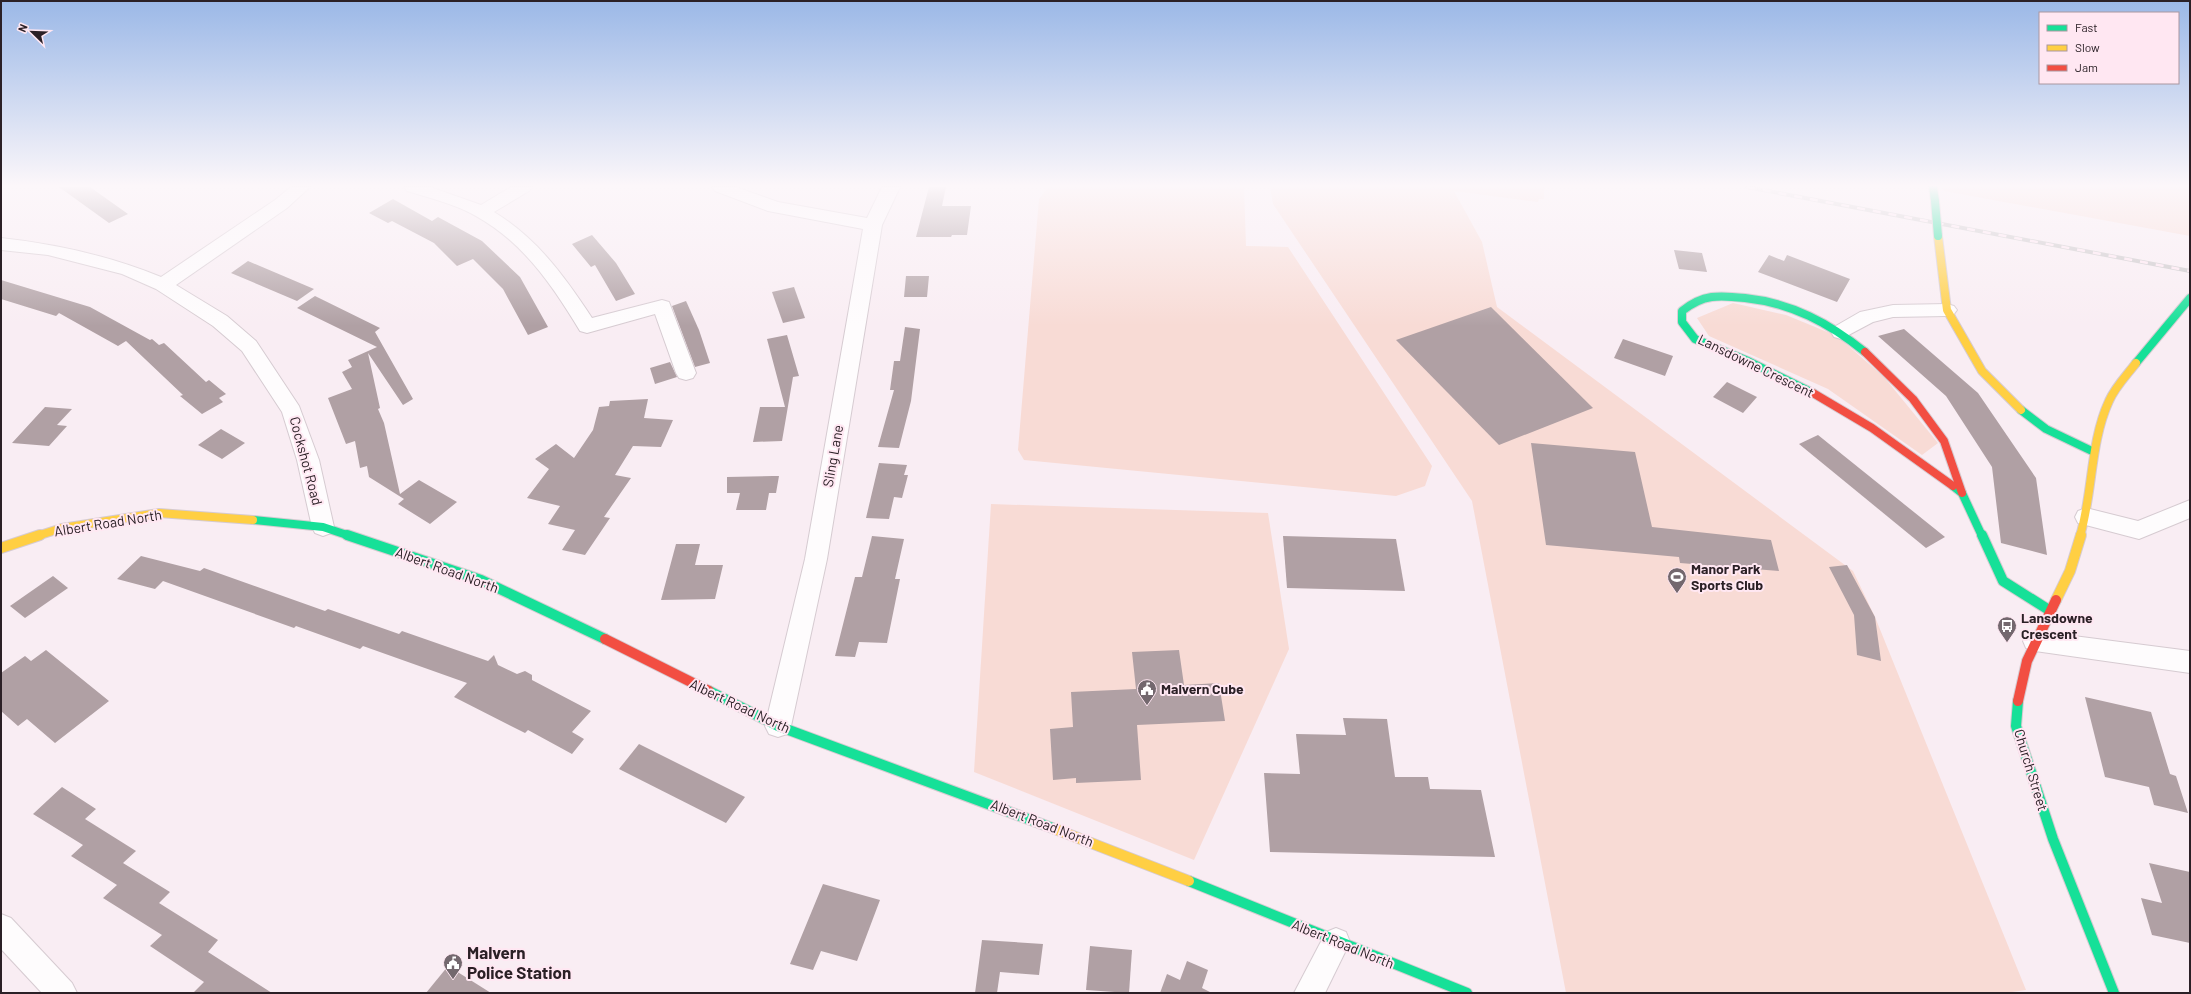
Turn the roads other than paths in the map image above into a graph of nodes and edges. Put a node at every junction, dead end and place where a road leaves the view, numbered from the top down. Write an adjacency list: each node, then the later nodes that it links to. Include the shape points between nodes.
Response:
1 (238, 233): 6 (street)
2 (513, 233): 10 (street, via 537,254 562,285 587,326 662,306)
3 (872, 233): 20 (street, Sling Lane, via 816,559)
4 (1938, 233): 8 (street, bridge)
5 (1, 244): 6 (street, Cockshot Road, via 48,249 128,270)
6 (163, 285): 15 (street, Cockshot Road, via 220,321 249,346 292,411 308,460)
7 (2190, 298): 11 (street, Church Street, via 2138,360 2109,400)
8 (1947, 310): 9 (street, via 1893,311 1867,317); 11 (street, via 1982,371 2012,401 2034,422 2065,440)
9 (1841, 332): 12 (street, Lansdowne Crescent, via 1874,359 1913,399 1944,441); 12 (street, Lansdowne Crescent, via 1798,309 1760,299 1724,296 1700,299 1682,311 1682,322 1695,339 1748,361 1818,396 1872,428)
10 (686, 373)
11 (2094, 452): 14 (street, Church Street)
12 (1962, 493): 17 (street, Lansdowne Crescent, via 2003,581)
13 (2190, 509): 14 (street, via 2139,530)
14 (2086, 517): 17 (street, Church Street, via 2070,571)
15 (323, 527): 16 (street, Albert Road North, via 158,513 62,528); 20 (street, Albert Road North, via 481,580)
16 (1, 548)
17 (2049, 610): 18 (street, Church Street)
18 (2035, 642): 19 (street); 26 (street, Church Street, via 2020,680 2016,726 2053,839)
19 (2190, 662)
20 (778, 726): 22 (street, Albert Road North, via 1144,862)
21 (1, 928): 23 (street)
22 (1336, 942): 24 (street); 25 (street, Albert Road North)
23 (62, 993)
24 (1309, 993)
25 (1467, 993)
26 (2114, 993)

